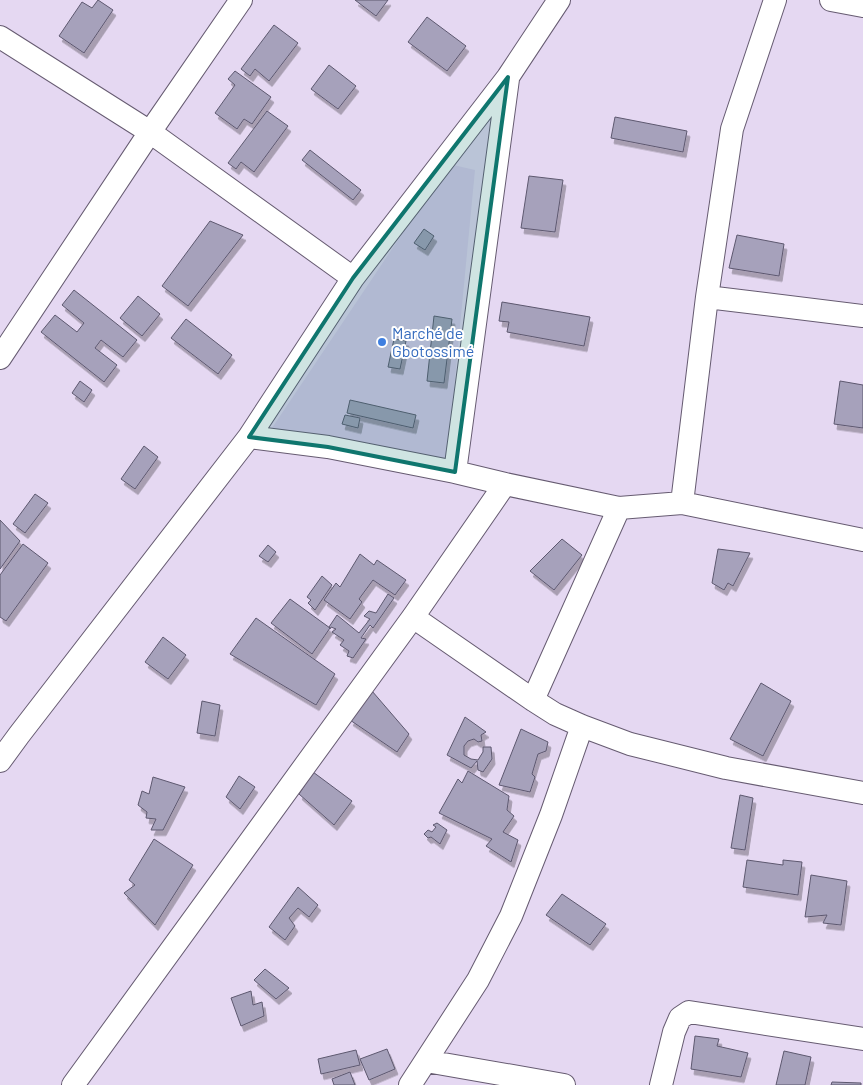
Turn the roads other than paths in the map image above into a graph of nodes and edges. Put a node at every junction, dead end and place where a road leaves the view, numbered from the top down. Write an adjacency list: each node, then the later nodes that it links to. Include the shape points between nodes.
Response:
1 (241, 0): 8 (street)
2 (559, 0): 7 (street)
3 (775, 0): 10 (street, via 732,129)
4 (831, 0): 5 (street)
5 (863, 6)
6 (0, 36): 8 (street)
7 (508, 77): 9 (street); 14 (street)
8 (150, 132): 9 (street); 12 (street)
9 (352, 278): 13 (street)
10 (707, 297): 11 (street); 16 (street)
11 (863, 316)
12 (0, 358)
13 (249, 437): 14 (street, via 328,447); 22 (street)
14 (455, 472): 15 (street)
15 (505, 484): 17 (street); 19 (street)
16 (682, 503): 17 (street); 18 (street)
17 (619, 508): 20 (street)
18 (863, 540)
19 (413, 617): 20 (street); 27 (street)
20 (533, 700): 21 (street)
21 (582, 726): 24 (street, via 630,744 726,768); 26 (street, via 511,916 478,980)
22 (10, 732): 23 (street)
23 (0, 761)
24 (863, 793)
25 (863, 1039): 30 (street, via 689,1012 680,1018 674,1032)
26 (426, 1061): 28 (street); 29 (street)
27 (73, 1085)
28 (410, 1085)
29 (564, 1085)
30 (661, 1085)

